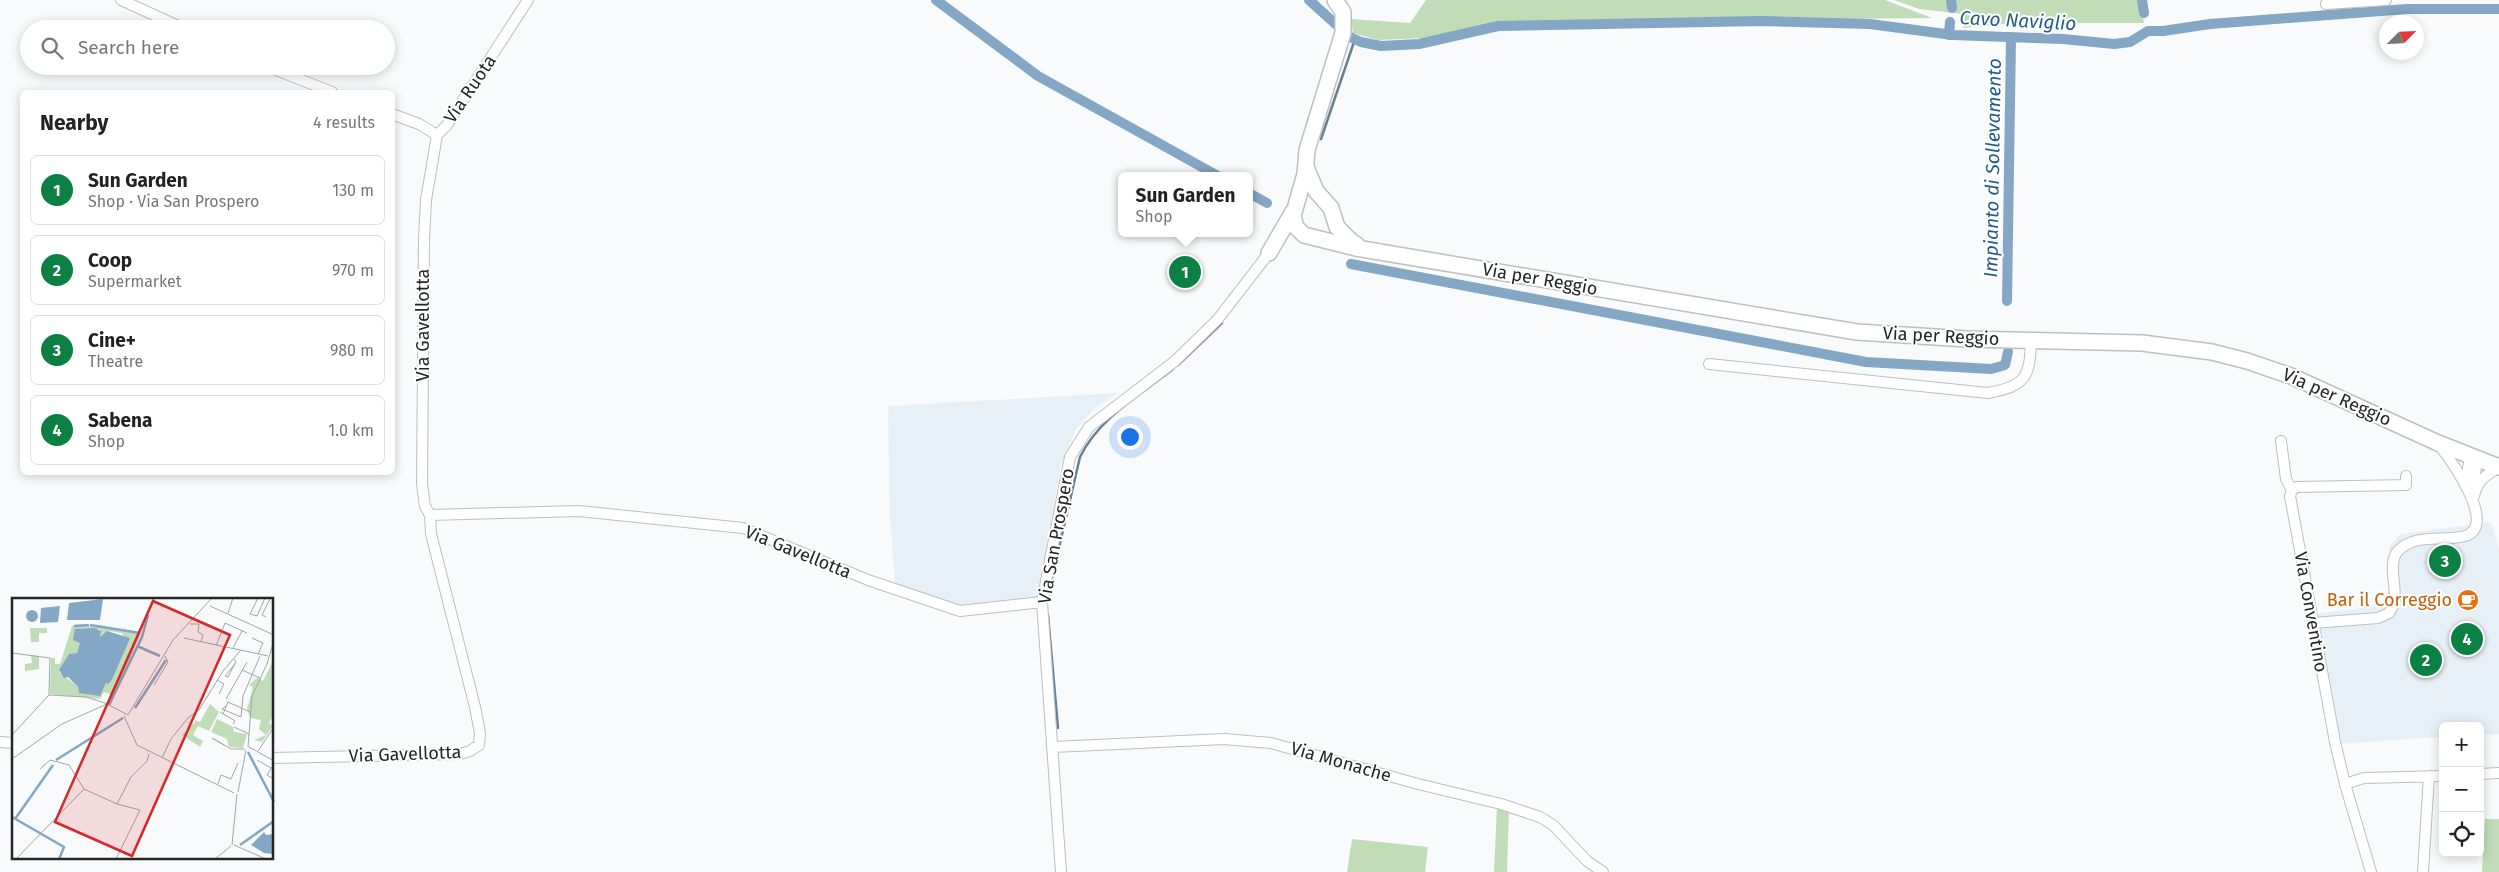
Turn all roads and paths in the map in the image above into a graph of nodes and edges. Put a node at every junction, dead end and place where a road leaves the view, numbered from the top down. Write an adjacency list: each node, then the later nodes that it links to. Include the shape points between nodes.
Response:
1 (121, 0): 6 (street)
2 (528, 0): 10 (street, Via Ruota, via 447,125)
3 (2386, 0): 5 (street)
4 (1337, 1): 11 (main road, via 1344,17 1341,40)
5 (2326, 4)
6 (165, 20)
7 (289, 75): 8 (street)
8 (327, 90)
9 (395, 115): 10 (street, Via Ruota)
10 (437, 135): 27 (street, Via Gavellotta, via 426,200 424,238 422,484 425,506)
11 (1305, 165): 12 (main road, Via per Reggio, via 1312,185); 13 (main road)
12 (1323, 200): 13 (main road, via 1312,197); 14 (main road, Via per Reggio, via 1331,208)
13 (1296, 207): 15 (main road, via 1296,227); 17 (main road, Via San Prospero)
14 (1333, 219): 15 (main road, via 1324,233); 16 (main road, Via per Reggio, via 1346,238)
15 (1309, 236): 16 (main road, Via per Reggio); 17 (main road, Via San Prospero, via 1285,241)
16 (1366, 249): 18 (main road, Via per Reggio, via 1857,332 1930,338)
17 (1269, 253): 28 (street, Via San Prospero, via 1218,319 1175,361 1089,427 1070,457)
18 (2030, 340): 19 (street, via 2030,366 2023,378 2005,389 1988,392); 21 (main road, Via per Reggio, via 2157,344 2246,360 2303,381)
19 (1709, 364)
20 (2281, 441): 26 (street, Via Conventino, via 2286,479)
21 (2438, 442): 22 (main road, Via per Reggio); 25 (street)
22 (2474, 457): 23 (main road, Via per Reggio); 25 (street)
23 (2499, 467): 25 (street)
24 (2406, 476): 26 (street, via 2406,485 2297,487)
25 (2472, 489): 29 (street, via 2478,520 2475,530 2466,536 2410,541 2397,551 2394,602 2390,613 2378,618)
26 (2292, 490): 29 (street, Via Conventino, via 2290,496)
27 (430, 515): 28 (street, Via Gavellotta, via 580,511 743,528 868,580 960,611); 31 (street, Via Gavellotta, via 431,534 475,707 479,744 460,754)
28 (1042, 602): 30 (street, Via San Prospero)
29 (2313, 623): 36 (street, Via Conventino)
30 (1053, 747): 37 (street, Via San Prospero); 38 (street, Via Monache, via 1224,739 1271,743 1540,817 1553,825 1587,861)
31 (274, 758)
32 (2484, 774): 33 (street)
33 (2499, 774)
34 (2429, 776): 35 (street); 36 (street, via 2364,778); 40 (street)
35 (2439, 776)
36 (2345, 784): 39 (street, Via Conventino)
37 (1061, 872)
38 (1603, 872)
39 (2371, 872)
40 (2423, 872)

